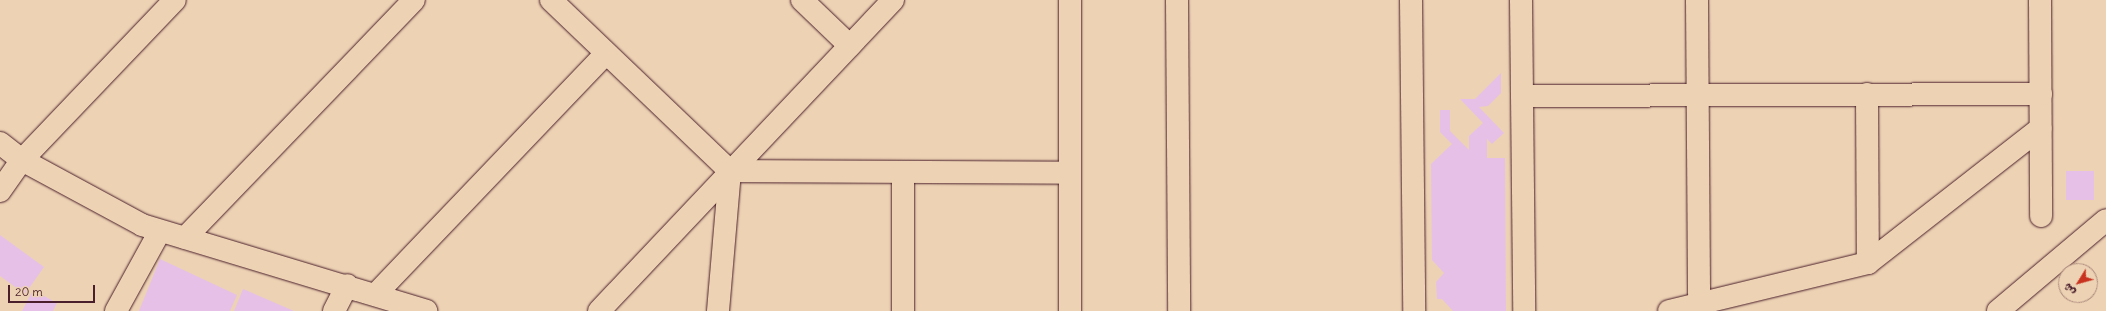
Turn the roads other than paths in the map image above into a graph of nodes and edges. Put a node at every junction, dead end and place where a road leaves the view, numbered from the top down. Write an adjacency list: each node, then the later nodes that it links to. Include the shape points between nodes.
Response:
1 (175, 0): 20 (street)
2 (414, 0): 28 (street)
3 (551, 0): 13 (street)
4 (802, 0): 12 (street)
5 (893, 0): 12 (street)
6 (1070, 0): 23 (street)
7 (1177, 0): 40 (street)
8 (1411, 0): 41 (street)
9 (1521, 0): 17 (street)
10 (1697, 0): 16 (street)
11 (2040, 0): 15 (street)
12 (850, 46): 21 (street)
13 (606, 53): 21 (street); 31 (street)
14 (1867, 94): 15 (street); 16 (street); 29 (street)
15 (2040, 94): 18 (street)
16 (1698, 95): 17 (street); 32 (street)
17 (1522, 96): 42 (street)
18 (2041, 128): 25 (street); 29 (street)
19 (0, 144): 20 (street)
20 (22, 160): 24 (street); 27 (street, via 142,225)
21 (730, 171): 22 (street); 36 (street); 37 (street)
22 (903, 172): 23 (street); 38 (street)
23 (1070, 172): 39 (street)
24 (0, 191)
25 (2042, 216)
26 (2106, 220): 44 (street)
27 (160, 230): 28 (street); 33 (street)
28 (186, 238): 30 (street)
29 (1868, 263): 32 (street)
30 (348, 285): 31 (street); 34 (street)
31 (376, 294): 35 (street)
32 (1700, 305): 43 (street)
33 (116, 311)
34 (334, 311)
35 (426, 311)
36 (599, 311)
37 (718, 311)
38 (903, 311)
39 (1070, 311)
40 (1179, 311)
41 (1414, 311)
42 (1524, 311)
43 (1669, 311)
44 (1998, 311)

